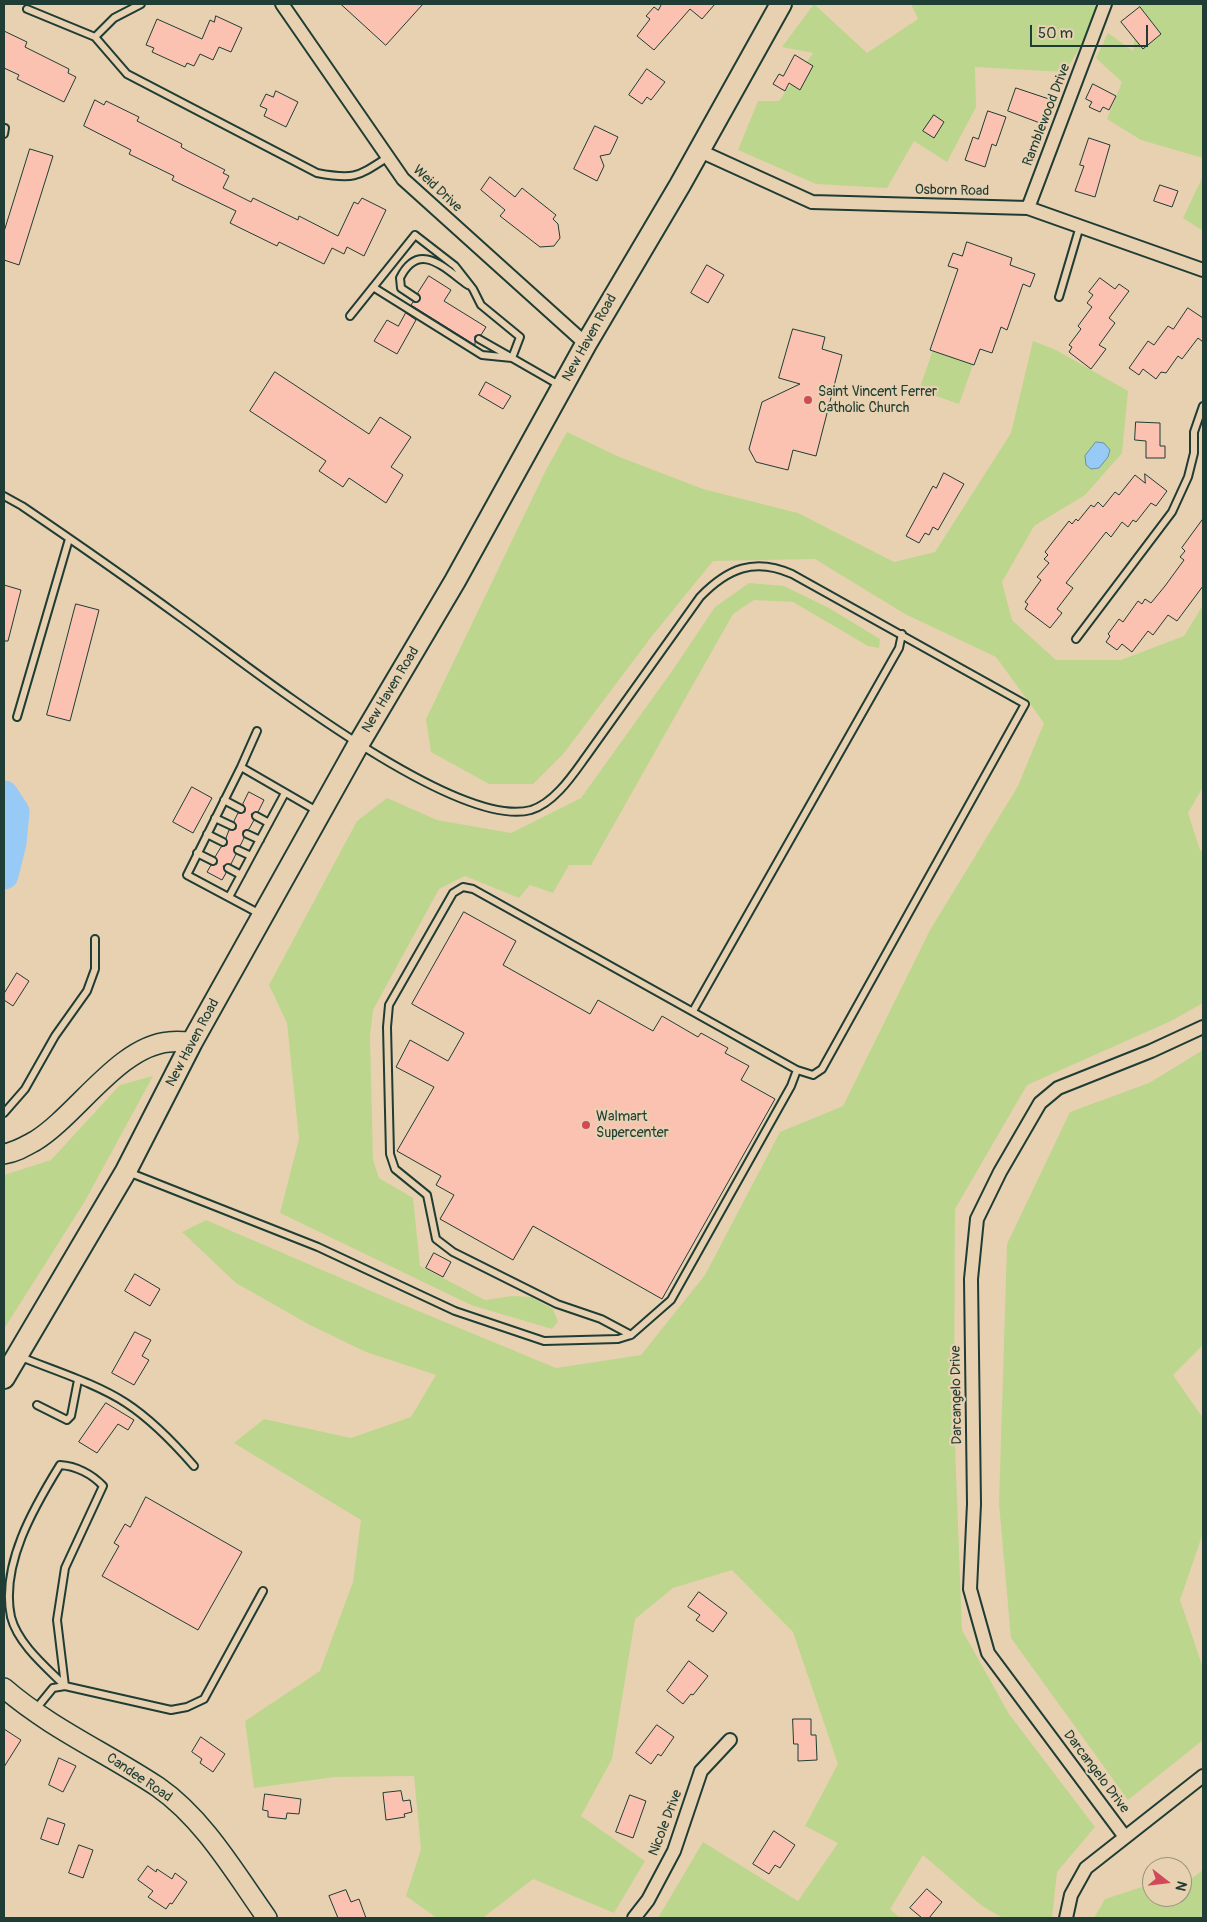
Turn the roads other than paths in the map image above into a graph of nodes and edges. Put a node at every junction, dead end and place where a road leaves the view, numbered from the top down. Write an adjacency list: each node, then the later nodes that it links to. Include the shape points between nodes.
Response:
1 (141, 4): 6 (lane, via 114,18)
2 (282, 4): 8 (street, Weid Drive)
3 (781, 4): 7 (main road, New Haven Road)
4 (1105, 4): 9 (street, Ramblewood Drive)
5 (27, 8): 6 (lane)
6 (94, 37): 8 (lane, via 127,74 309,169 351,177 363,174)
7 (700, 151): 9 (street, Osborn Road, via 812,202); 18 (main road, New Haven Road)
8 (388, 157): 18 (street, Weid Drive, via 403,179)
9 (1028, 208): 10 (street, Osborn Road)
10 (1080, 226): 11 (street, Osborn Road); 14 (lane)
11 (1203, 270)
12 (374, 287): 13 (lane, via 415,235 455,266); 16 (lane); 19 (lane, via 482,355)
13 (473, 289): 15 (lane, via 436,262 420,258 410,263 400,278 401,288); 19 (lane, via 481,305 520,337)
14 (1059, 297)
15 (416, 298)
16 (350, 316)
17 (479, 339): 19 (lane)
18 (586, 344): 20 (main road, New Haven Road)
19 (512, 358): 20 (lane)
20 (562, 387): 28 (main road, New Haven Road, via 455,581)
21 (1203, 406): 25 (lane, via 1194,432 1194,453 1188,477 1172,512)
22 (4, 496): 23 (lane)
23 (69, 539): 26 (lane); 28 (lane)
24 (902, 634): 28 (lane, via 787,572 770,566 733,571 717,580 700,597 568,780 549,800 532,810 510,812 458,799); 51 (lane, via 898,648); 54 (lane, via 1025,704 822,1069 813,1075)
25 (1076, 639)
26 (17, 717)
27 (257, 731): 29 (lane)
28 (358, 745): 33 (main road, New Haven Road)
29 (241, 767): 30 (lane); 31 (lane)
30 (285, 793): 33 (lane); 36 (lane)
31 (224, 800): 32 (lane); 35 (lane)
32 (241, 809)
33 (320, 813): 49 (main road, New Haven Road)
34 (256, 816): 36 (lane)
35 (215, 818): 37 (lane); 38 (lane)
36 (269, 823): 40 (lane)
37 (232, 826)
38 (207, 834): 41 (lane); 43 (lane)
39 (246, 834): 40 (lane)
40 (260, 840): 44 (lane)
41 (223, 842)
42 (238, 850): 44 (lane)
43 (198, 854): 45 (lane); 48 (lane, via 187,875)
44 (251, 856): 47 (lane)
45 (213, 861)
46 (228, 868): 47 (lane)
47 (241, 875): 48 (lane)
48 (228, 897): 49 (lane)
49 (263, 915): 53 (main road, New Haven Road)
50 (95, 939): 55 (lane, via 95,969 87,991 55,1036 25,1089)
51 (693, 1011): 54 (lane); 58 (lane, via 473,889 463,887 453,893 389,1005 390,1154 395,1169 427,1195 436,1239 453,1252 557,1304 601,1319)
52 (1203, 1027): 70 (street, Darcangelo Drive, via 1058,1088 1040,1103 977,1219 971,1279 974,1504 970,1589 988,1653)
53 (192, 1042): 56 (street, via 167,1042 141,1050 98,1081 78,1107 53,1130 15,1152); 57 (main road, New Haven Road)
54 (797, 1070): 58 (lane, via 671,1300)
55 (4, 1113)
56 (4, 1154)
57 (126, 1171): 58 (lane, via 318,1246 455,1311 544,1341 618,1339); 59 (main road, New Haven Road)
58 (631, 1335)
59 (17, 1355): 60 (main road, New Haven Road); 61 (lane)
60 (4, 1378)
61 (78, 1380): 62 (lane, via 71,1416 67,1420); 63 (lane, via 126,1403 170,1438)
62 (37, 1405)
63 (194, 1466)
64 (263, 1591): 65 (lane, via 204,1699 187,1708 171,1710)
65 (65, 1686): 65 (lane, via 23,1640 11,1618 8,1589 13,1558 28,1516 60,1465 73,1466 103,1486 66,1568 58,1620); 67 (lane, via 53,1688)
66 (4, 1688): 67 (street, Candee Road)
67 (34, 1711): 71 (street, Candee Road, via 159,1788 191,1816 218,1848)
68 (730, 1740): 72 (street, Nicole Drive, via 701,1772 674,1851 648,1900)
69 (1203, 1776): 70 (street)
70 (1125, 1837): 73 (street, via 1086,1868 1071,1895)
71 (267, 1918)
72 (634, 1918)
73 (1066, 1918)

